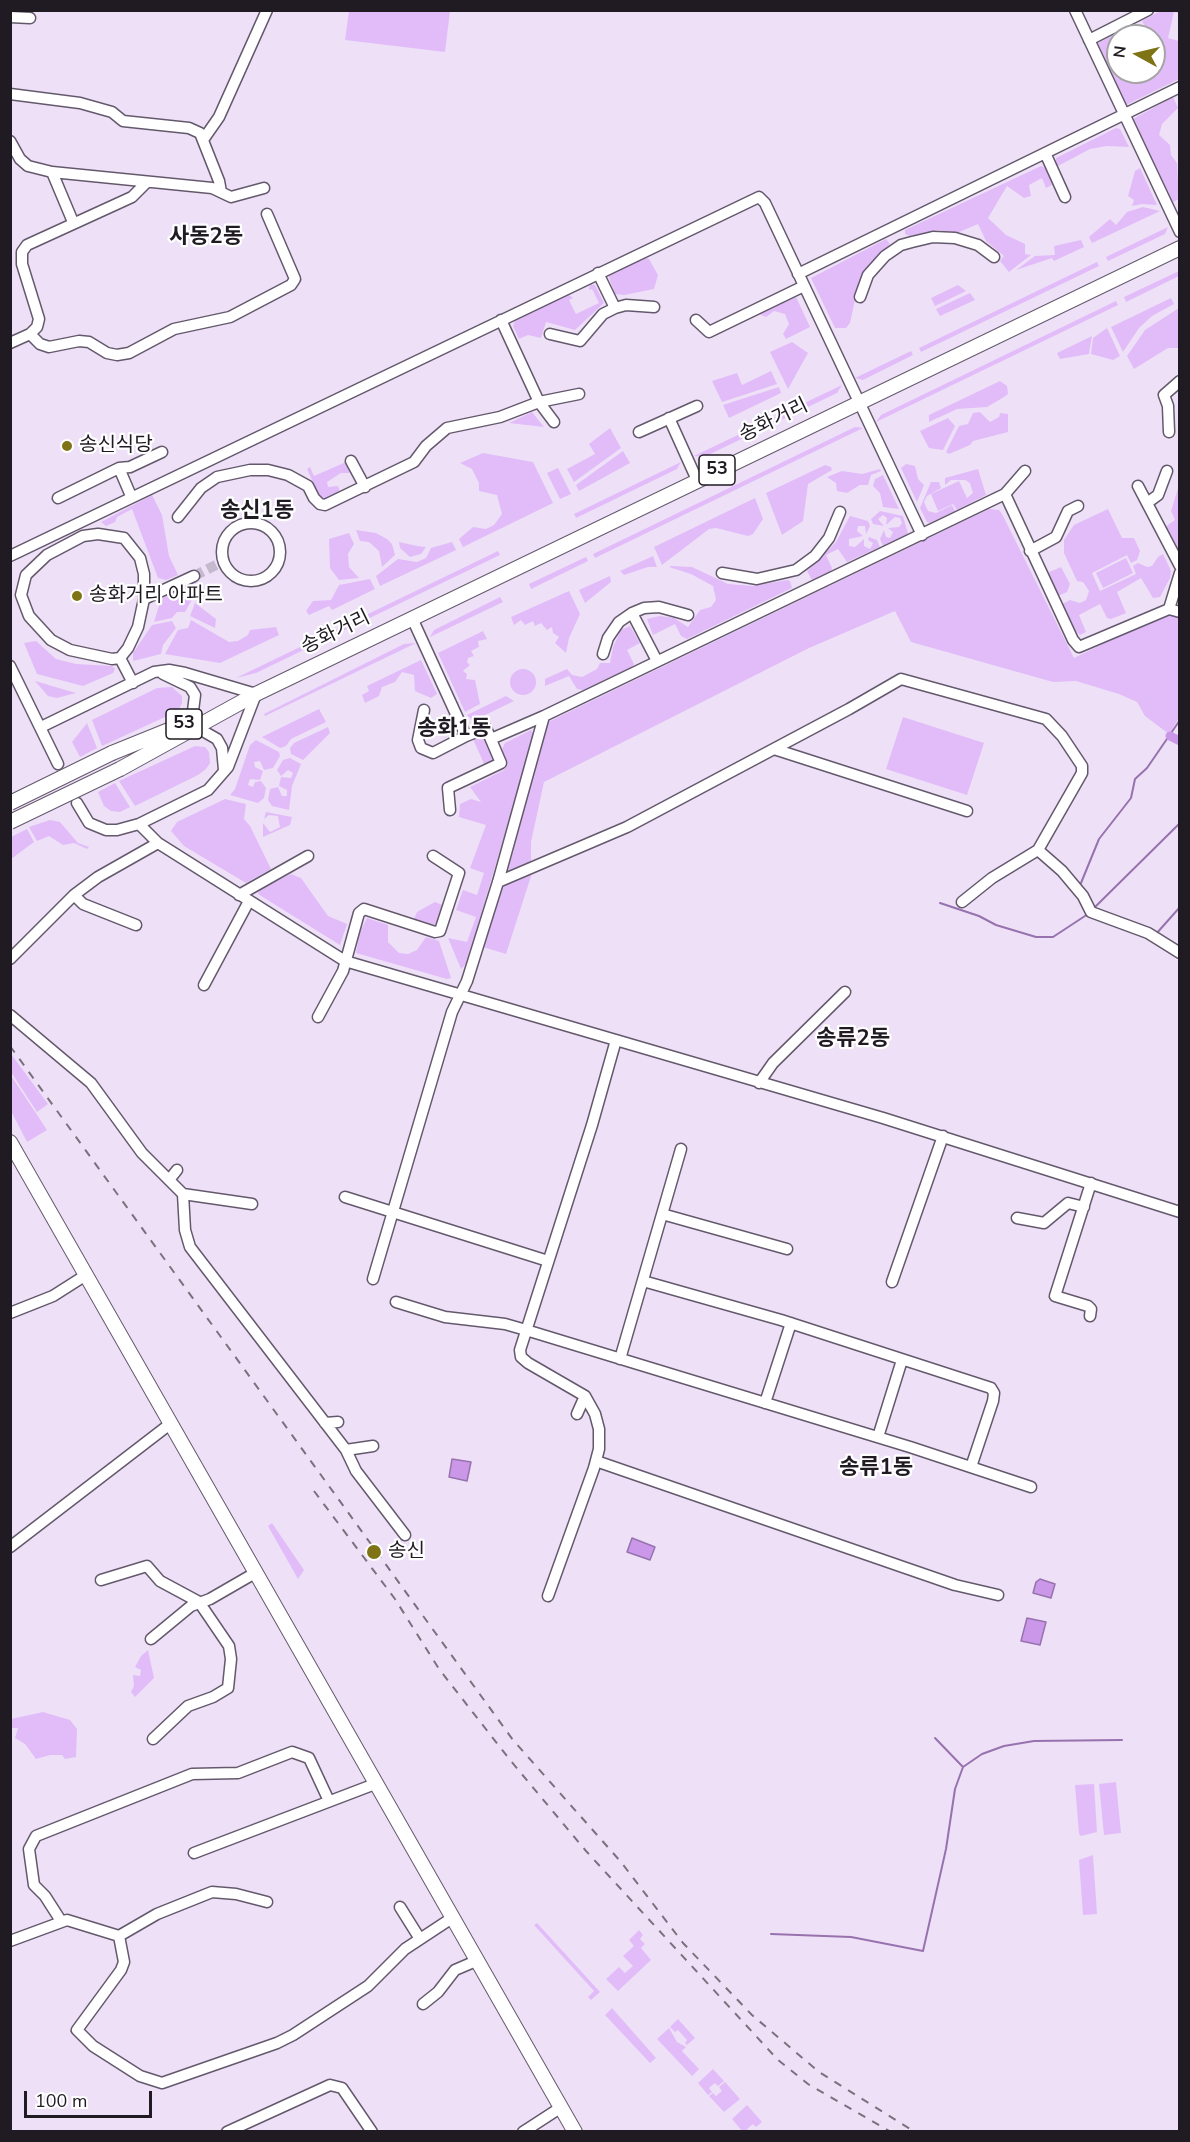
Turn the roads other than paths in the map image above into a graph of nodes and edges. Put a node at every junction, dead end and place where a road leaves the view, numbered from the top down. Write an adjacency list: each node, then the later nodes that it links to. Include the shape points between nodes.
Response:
1 (267, 10): 10 (street, via 219,117)
2 (1075, 10): 6 (street)
3 (1148, 10): 6 (street)
4 (10, 17): 5 (street)
5 (30, 18)
6 (1089, 40): 9 (street)
7 (1179, 87): 9 (street)
8 (10, 94): 10 (street, via 80,103 112,112 123,121 189,128)
9 (1123, 116): 12 (street); 21 (street)
10 (203, 140): 16 (street)
11 (10, 141): 13 (street, via 28,166)
12 (1046, 155): 17 (street); 20 (street)
13 (52, 172): 14 (street); 19 (street)
14 (147, 182): 16 (street); 19 (street, via 132,197)
15 (264, 188): 16 (street, via 238,197)
16 (221, 192)
17 (1065, 197)
18 (267, 214): 33 (street, via 294,279 291,285 230,317 174,329 129,353 117,355 89,342 49,347)
19 (74, 222): 33 (street, via 27,245 22,252 39,319 38,327)
20 (893, 229): 22 (street); 26 (street)
21 (1179, 232)
22 (901, 245): 24 (street, via 933,237 955,238 978,245); 28 (street, via 868,275)
23 (1179, 248): 39 (main road, 송화거리 / 53)
24 (994, 257)
25 (598, 273): 26 (street, via 759,197); 30 (street); 31 (street)
26 (798, 274): 27 (street)
27 (804, 286): 32 (street, via 710,332); 39 (street)
28 (860, 297)
29 (654, 307): 30 (street)
30 (615, 308): 34 (street, via 603,314 580,341)
31 (501, 320): 38 (street); 46 (street)
32 (696, 320)
33 (30, 334): 35 (street)
34 (550, 334)
35 (10, 343)
36 (1179, 381): 44 (street, via 1164,395)
37 (579, 394): 38 (street)
38 (539, 402): 42 (street); 54 (street, via 500,417 447,428 414,462)
39 (858, 402): 52 (main road, 송화거리 / 53); 63 (street)
40 (697, 406): 41 (street)
41 (669, 418): 43 (street); 52 (street)
42 (554, 422)
43 (639, 432)
44 (1169, 432)
45 (162, 452): 48 (street)
46 (210, 461): 51 (street); 56 (street)
47 (351, 461): 54 (street)
48 (119, 468): 56 (street); 57 (street)
49 (1025, 471): 55 (street)
50 (1167, 471): 58 (street, via 1158,495)
51 (217, 477): 54 (street, via 250,470 288,475 308,486 320,504); 61 (street, via 201,488)
52 (697, 480): 78 (main road, 송화거리 / 53)
53 (1138, 486): 58 (street)
54 (365, 487)
55 (1005, 494): 63 (street); 65 (street)
56 (131, 496): 62 (street)
57 (58, 498)
58 (1147, 503): 68 (street)
59 (1078, 506): 65 (street, via 1068,512 1056,537)
60 (840, 512): 69 (street, via 829,538 815,556)
61 (178, 517)
62 (61, 531): 64 (street); 66 (street)
63 (921, 535): 73 (street, via 839,567)
64 (65, 544): 74 (street, via 98,534 124,538 140,558); 80 (street, via 26,575 21,595 24,607 51,640 95,657)
65 (1030, 551): 75 (street, via 1079,647)
66 (10, 555)
67 (220, 564): 67 (street, via 240,579 263,579 279,561 278,543 272,532 262,526 239,526 223,544)
68 (1179, 566)
69 (796, 570): 70 (street, via 756,579); 73 (street)
70 (722, 573)
71 (1179, 573): 75 (street)
72 (194, 576): 74 (street)
73 (805, 590): 81 (street)
74 (144, 598): 80 (street, via 138,627)
75 (1174, 610)
76 (632, 613): 77 (street, via 659,607); 79 (street, via 619,622); 81 (street)
77 (688, 615)
78 (412, 618): 85 (main road, 송화거리 / 53); 90 (street)
79 (603, 654)
80 (120, 658): 84 (street)
81 (657, 661): 87 (street)
82 (10, 666): 88 (street)
83 (154, 672): 84 (street); 85 (street, via 185,673); 89 (street, via 178,680 195,695)
84 (133, 683): 88 (street)
85 (256, 694): 89 (main road, 송화거리 / 53); 94 (street)
86 (424, 710): 90 (street, via 418,740 421,748 433,753)
87 (544, 716): 91 (street); 105 (street)
88 (41, 727): 93 (street)
89 (187, 727): 94 (street, via 217,739); 95 (main road, 송화거리 / 53, bridge, via 112,753); 99 (main road, 송화거리 / 53, bridge, via 120,769)
90 (466, 736): 91 (street, via 486,728)
91 (491, 740): 97 (street, via 501,763 448,788)
92 (774, 749): 98 (street); 102 (street, via 901,679 1028,712 1046,719 1083,766); 105 (street, via 627,827)
93 (58, 764)
94 (224, 773): 100 (street, via 208,790)
95 (10, 803)
96 (77, 803): 100 (street, via 89,822 106,830)
97 (450, 810)
98 (967, 811)
99 (10, 822)
100 (139, 824): 101 (street)
101 (158, 843): 106 (street); 107 (street)
102 (1038, 850): 109 (street); 111 (street, via 1062,871 1091,911 1148,933)
103 (308, 856): 107 (street)
104 (433, 856): 113 (street, via 459,873 440,931 364,909)
105 (498, 882): 116 (street)
106 (74, 895): 110 (street, via 83,904); 112 (street)
107 (239, 895): 108 (street)
108 (249, 901): 113 (street); 114 (street)
109 (962, 902)
110 (136, 925)
111 (1179, 953)
112 (10, 959)
113 (345, 961): 116 (street); 118 (street)
114 (204, 985)
115 (846, 992): 120 (street, via 773,1063)
116 (461, 994): 119 (street); 132 (street, via 452,1011)
117 (10, 1014): 125 (street, via 91,1083 142,1153)
118 (318, 1017)
119 (616, 1040): 120 (street, via 665,1047); 136 (street)
120 (759, 1083): 121 (street)
121 (943, 1136): 126 (street); 140 (street)
122 (10, 1142): 137 (main road)
123 (681, 1149): 133 (street)
124 (177, 1170): 125 (street)
125 (169, 1180): 127 (street)
126 (1092, 1183): 130 (street); 131 (street)
127 (183, 1194): 129 (street); 152 (street, via 190,1247)
128 (345, 1197): 132 (street)
129 (252, 1204)
130 (1084, 1207): 134 (street, via 1068,1203 1044,1223); 143 (street, via 1055,1296 1088,1306)
131 (1179, 1212)
132 (392, 1213): 136 (street); 138 (street)
133 (662, 1214): 135 (street); 139 (street)
134 (1017, 1218)
135 (787, 1250)
136 (548, 1261): 145 (street)
137 (86, 1275): 142 (street, via 53,1296); 153 (main road)
138 (373, 1279)
139 (643, 1281): 144 (street); 146 (street)
140 (892, 1282)
141 (396, 1302): 145 (street, via 445,1317)
142 (10, 1313)
143 (1090, 1316)
144 (791, 1323): 147 (street); 149 (street)
145 (526, 1330): 146 (street); 148 (street, via 521,1357)
146 (620, 1359): 149 (street)
147 (902, 1360): 154 (street); 158 (street, via 991,1388 994,1393)
148 (585, 1396): 150 (street); 157 (street, via 599,1429)
149 (765, 1403): 154 (street)
150 (577, 1414)
151 (338, 1422): 152 (street)
152 (325, 1423): 156 (street)
153 (170, 1424): 161 (street); 162 (main road)
154 (878, 1437): 158 (street)
155 (373, 1446): 156 (street)
156 (346, 1450): 160 (street, via 356,1471)
157 (596, 1461): 164 (street, via 895,1567); 165 (street)
158 (971, 1467): 159 (street)
159 (1031, 1487)
160 (405, 1535)
161 (10, 1547)
162 (255, 1574): 166 (street); 169 (main road)
163 (101, 1580): 166 (street, via 147,1566 160,1581)
164 (998, 1595)
165 (548, 1596)
166 (199, 1602): 167 (street, via 177,1614); 168 (street, via 230,1646 228,1688 188,1707)
167 (151, 1639)
168 (153, 1739)
169 (375, 1784): 170 (street); 174 (main road)
170 (329, 1801): 171 (street); 175 (street, via 309,1758 292,1752 238,1773 192,1774 36,1836 29,1849 34,1885)
171 (194, 1853)
172 (267, 1902): 176 (street, via 236,1894 202,1894)
173 (400, 1907): 177 (street)
174 (452, 1918): 177 (street); 179 (main road)
175 (61, 1921): 176 (street); 178 (street)
176 (119, 1936): 177 (street, via 124,1962 121,1970 77,2030 93,2046 140,2076 162,2083 293,2035 368,1986)
177 (420, 1939)
178 (10, 1941)
179 (476, 1961): 180 (street, via 455,1970); 181 (main road)
180 (423, 2004)
181 (560, 2108): 184 (street); 185 (main road)
182 (227, 2132): 183 (street, via 330,2085 342,2088)
183 (372, 2132)
184 (524, 2132)
185 (575, 2132)

